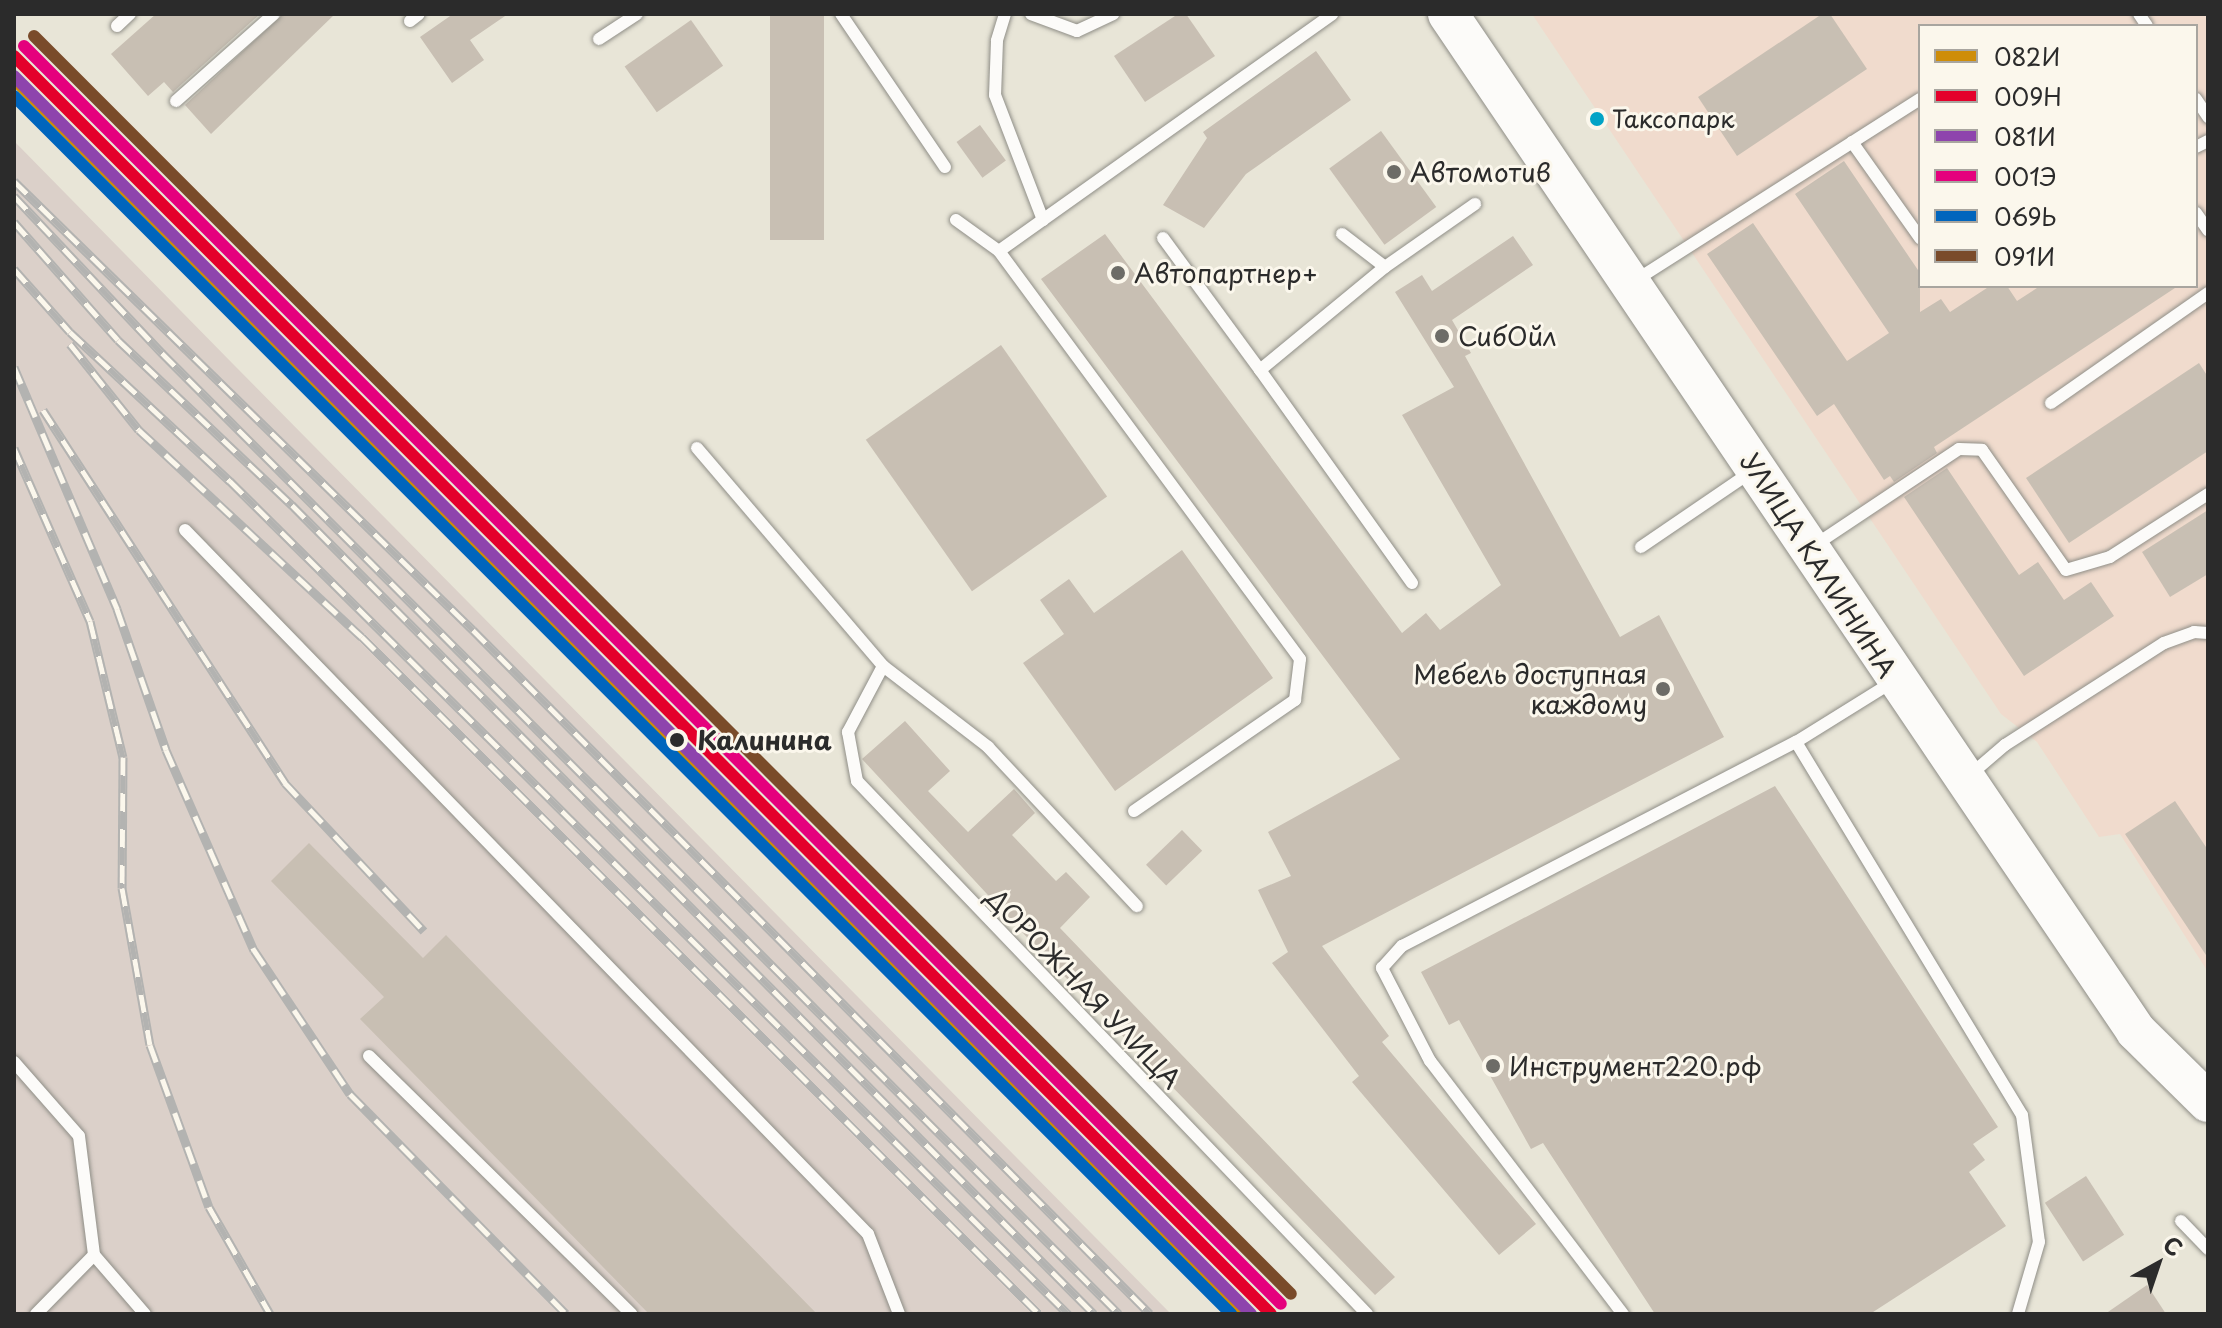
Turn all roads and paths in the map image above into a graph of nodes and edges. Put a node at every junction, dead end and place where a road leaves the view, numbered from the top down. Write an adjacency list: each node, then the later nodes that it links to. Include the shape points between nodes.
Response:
1 (130, 14): 10 (lane)
2 (274, 14): 13 (lane)
3 (637, 14): 11 (lane)
4 (841, 14): 15 (lane)
5 (1005, 14): 18 (lane, via 997,41 995,95)
6 (1031, 14): 7 (lane, via 1077,31)
7 (1113, 14)
8 (1332, 14): 18 (lane)
9 (1448, 14): 24 (main road, УЛИЦА КАЛИНИНА)
10 (117, 26)
11 (599, 39)
12 (1918, 100): 14 (lane)
13 (176, 101)
14 (1852, 142): 20 (lane); 24 (lane)
15 (945, 167)
16 (1475, 204): 23 (lane)
17 (956, 220): 22 (lane)
18 (1043, 220): 22 (lane)
19 (1342, 234): 23 (lane)
20 (1918, 235)
21 (1163, 238): 26 (lane)
22 (999, 251): 40 (lane, via 1300,659 1295,700)
23 (1385, 267): 26 (lane)
24 (1629, 284): 29 (main road, УЛИЦА КАЛИНИНА)
25 (2208, 293): 27 (lane)
26 (1260, 370): 34 (lane)
27 (2051, 403)
28 (697, 448): 36 (lane)
29 (1757, 468): 32 (lane); 33 (main road, УЛИЦА КАЛИНИНА)
30 (2208, 494): 33 (lane, via 2110,557 2066,570 1982,450 1959,449)
31 (185, 530): 51 (lane, via 868,1234)
32 (1641, 547)
33 (1809, 549): 37 (main road, УЛИЦА КАЛИНИНА)
34 (1412, 583)
35 (2208, 633): 39 (lane, via 2164,643 2005,745)
36 (883, 666): 41 (lane, via 988,747); 52 (lane, ДОРОЖНАЯ УЛИЦА, via 848,732 857,781)
37 (1894, 681): 38 (lane); 39 (main road, УЛИЦА КАЛИНИНА)
38 (1796, 742): 53 (lane, via 1402,946 1382,968 1430,1061); 54 (lane, via 2022,1115 2039,1242)
39 (1962, 781): 44 (main road, УЛИЦА КАЛИНИНА, via 2136,1031)
40 (1134, 811)
41 (1137, 906)
42 (369, 1056): 50 (lane)
43 (14, 1062): 47 (lane, via 79,1136)
44 (2208, 1102)
45 (2181, 1221): 46 (lane)
46 (2208, 1249)
47 (94, 1255): 48 (lane); 49 (lane)
48 (36, 1314)
49 (145, 1314)
50 (632, 1314)
51 (899, 1314)
52 (1367, 1314)
53 (1623, 1314)
54 (2018, 1314)

